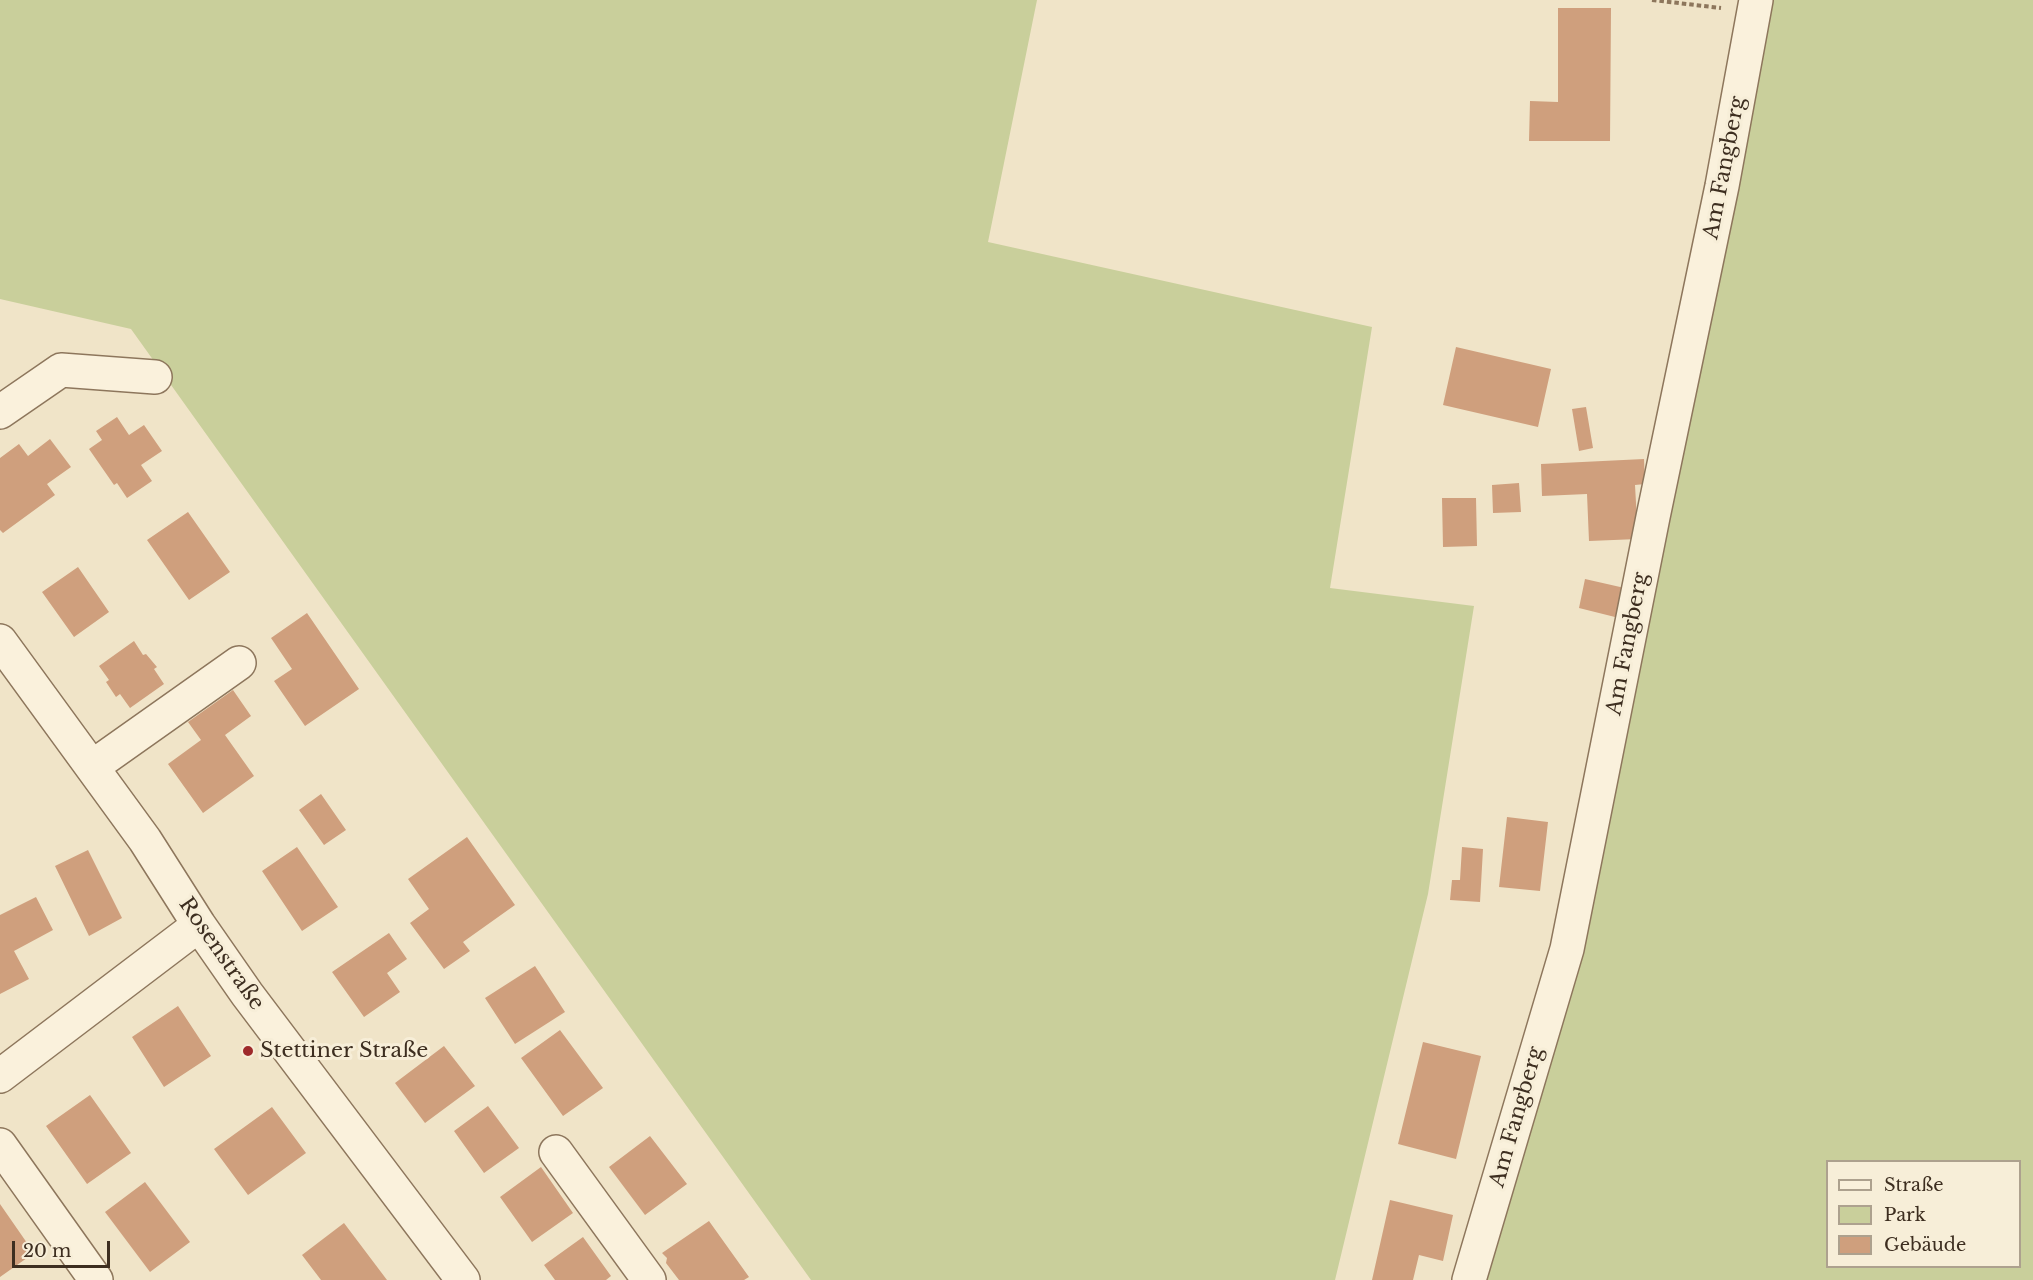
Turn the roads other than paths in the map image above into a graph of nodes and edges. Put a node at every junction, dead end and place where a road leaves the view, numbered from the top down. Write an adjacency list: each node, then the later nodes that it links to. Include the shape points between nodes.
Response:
1 (1755, 5): 14 (street, Am Fangberg, via 1567,949)
2 (154, 377): 3 (street, via 61,370)
3 (0, 412)
4 (0, 641): 6 (street, Rosenstraße)
5 (239, 663): 6 (street)
6 (92, 767): 7 (street, Rosenstraße)
7 (199, 925): 8 (street); 12 (street, Rosenstraße)
8 (0, 1076)
9 (0, 1145): 11 (street)
10 (556, 1152): 13 (street)
11 (96, 1280)
12 (463, 1280)
13 (649, 1280)
14 (1469, 1280)

